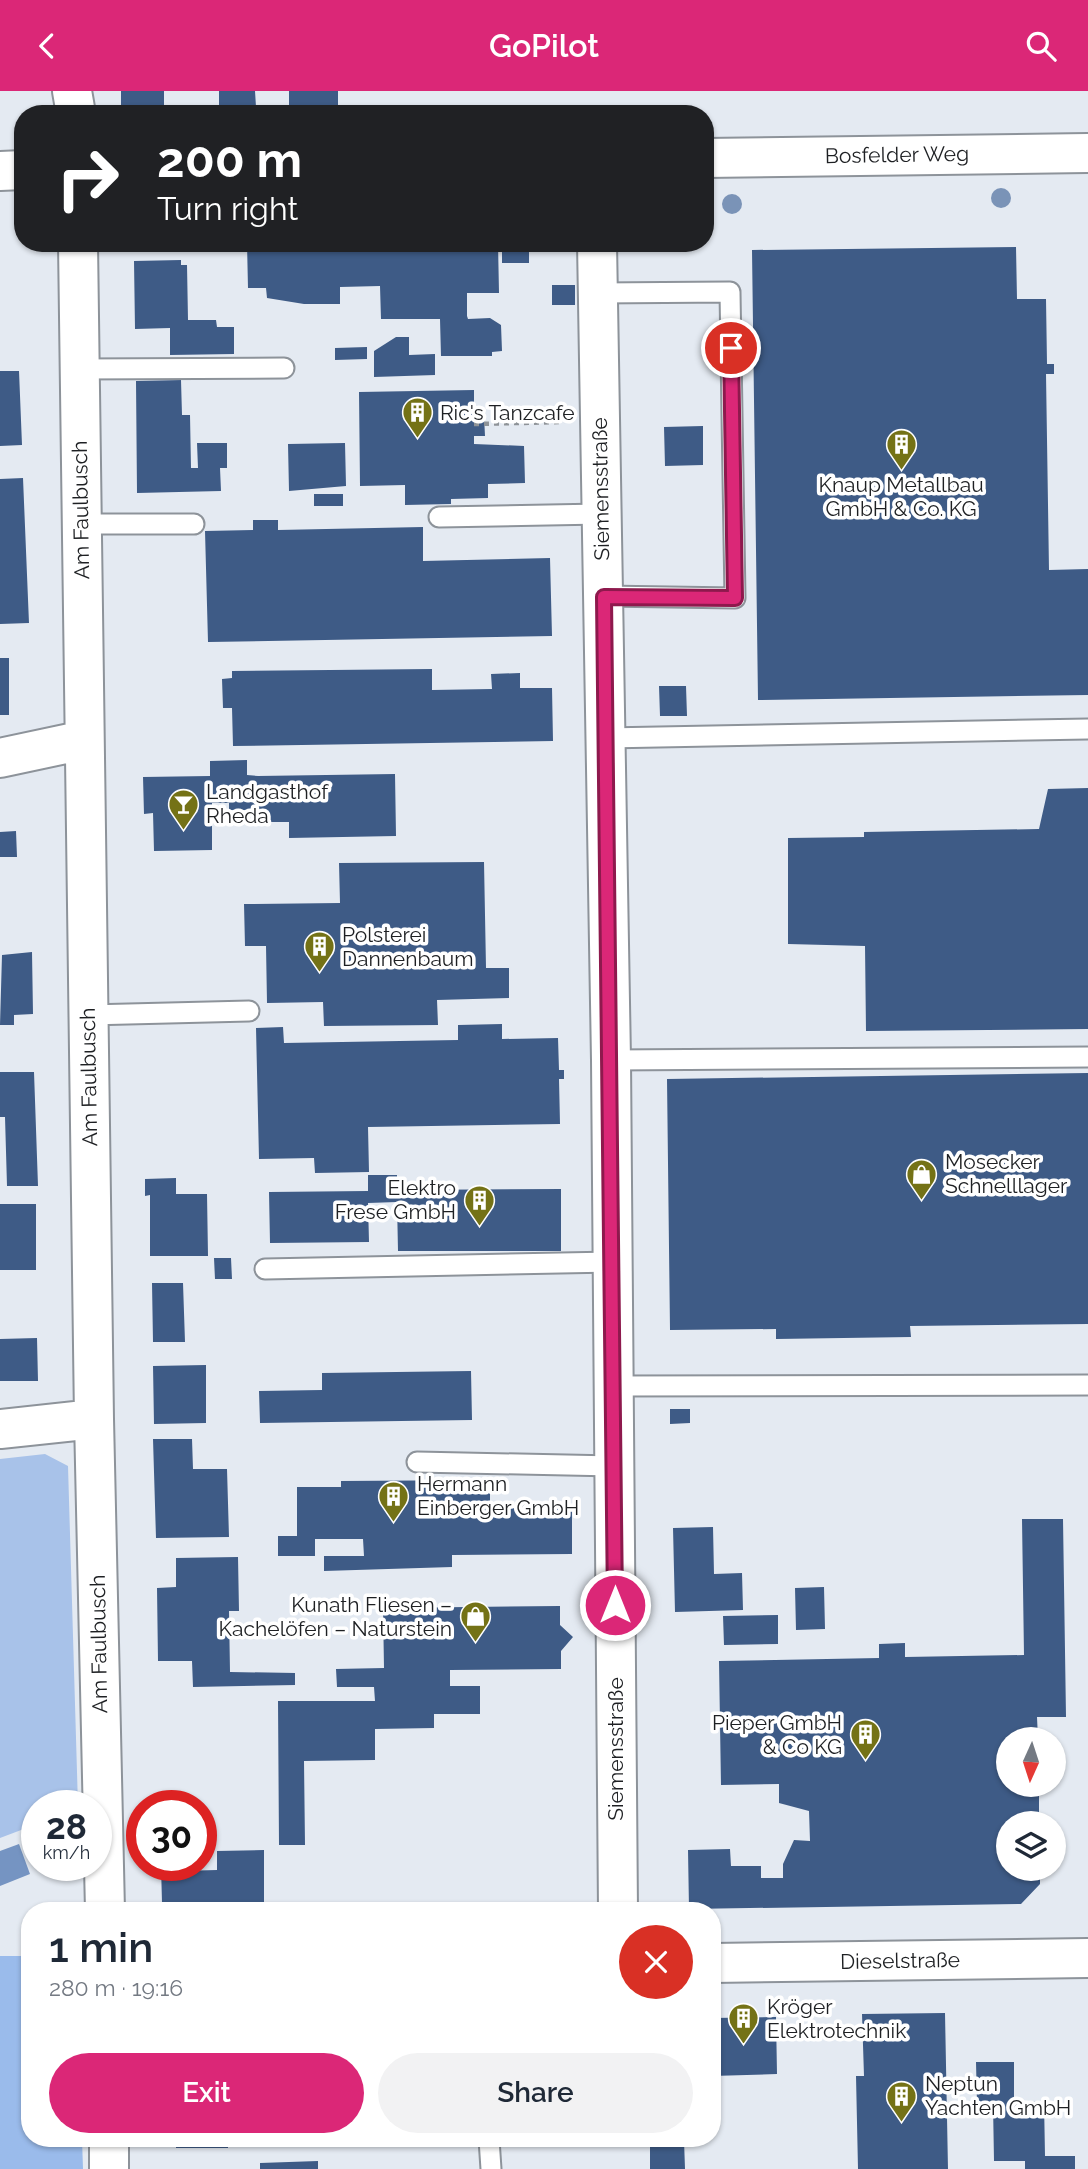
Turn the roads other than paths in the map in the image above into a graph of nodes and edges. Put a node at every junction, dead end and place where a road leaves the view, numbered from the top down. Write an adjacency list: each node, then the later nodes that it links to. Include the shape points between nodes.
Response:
1 (1088, 153): 2 (street, Bosfelder Weg)
2 (714, 158)
3 (78, 252): 7 (street, Am Faulbusch)
4 (597, 252): 5 (street, Siemensstraße)
5 (598, 293): 8 (street, Siemensstraße); 12 (lane, via 730,292 735,598)
6 (284, 368): 7 (lane)
7 (79, 369): 10 (street, Am Faulbusch)
8 (601, 514): 9 (lane); 12 (street, Siemensstraße)
9 (439, 517)
10 (81, 524): 11 (lane); 15 (street, Am Faulbusch)
11 (194, 524)
12 (604, 597): 14 (street, Siemensstraße)
13 (1088, 729): 14 (lane)
14 (606, 738): 20 (street, Siemensstraße)
15 (84, 740): 16 (street); 18 (street, Am Faulbusch)
16 (0, 758)
17 (249, 1011): 18 (lane)
18 (88, 1015): 25 (street, Am Faulbusch)
19 (1088, 1057): 20 (lane)
20 (611, 1060): 21 (street, Siemensstraße)
21 (613, 1262): 22 (lane); 24 (street, Siemensstraße)
22 (265, 1269)
23 (1088, 1385): 24 (lane)
24 (614, 1386): 28 (street, Siemensstraße)
25 (94, 1419): 26 (street); 29 (street, Am Faulbusch)
26 (0, 1429)
27 (417, 1462): 28 (lane)
28 (614, 1466): 30 (street, Siemensstraße)
29 (105, 1902)
30 (618, 1902)
31 (1088, 1958): 32 (street, Dieselstraße)
32 (721, 1963)
33 (109, 2147): 35 (street)
34 (490, 2147): 36 (lane)
35 (109, 2169)
36 (491, 2169)

